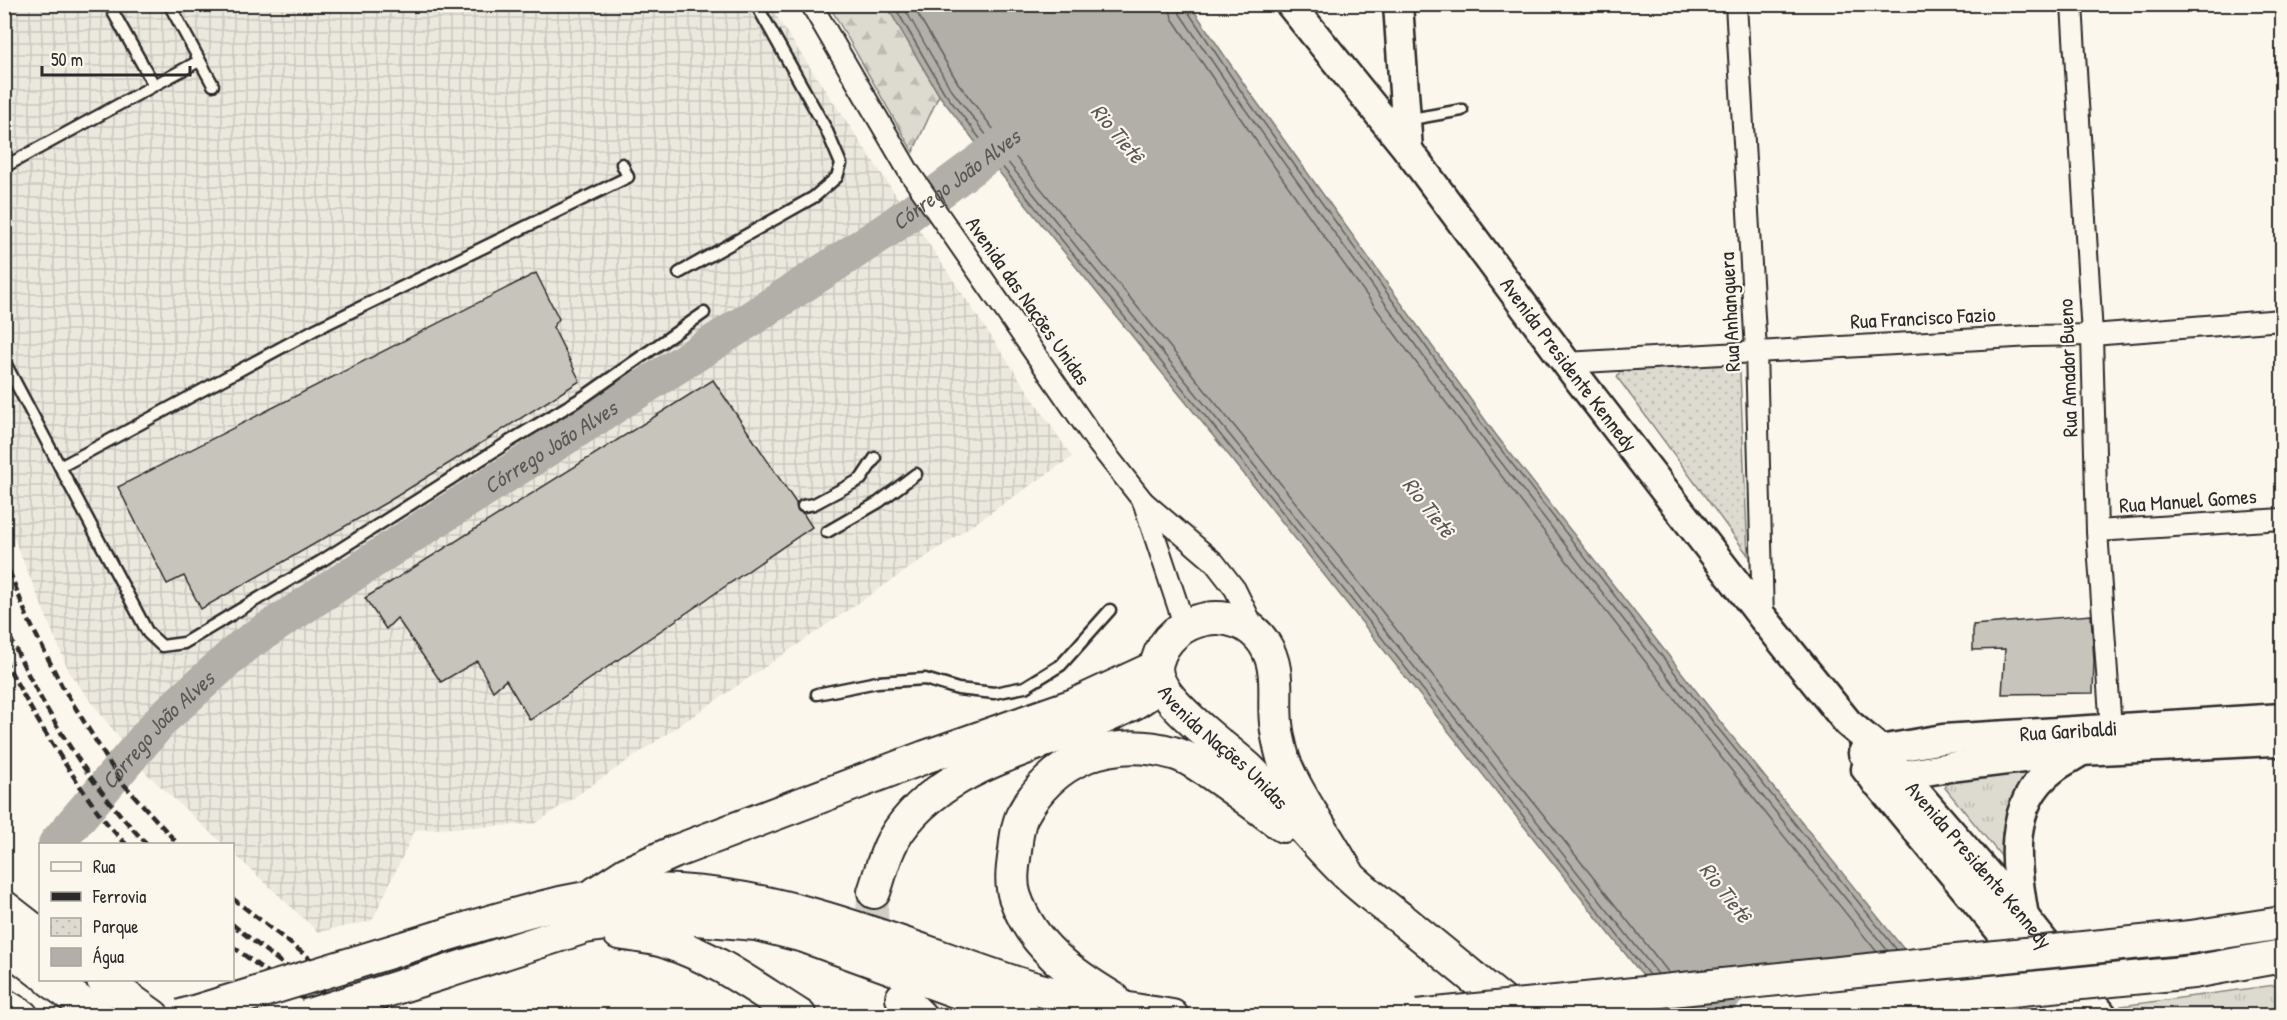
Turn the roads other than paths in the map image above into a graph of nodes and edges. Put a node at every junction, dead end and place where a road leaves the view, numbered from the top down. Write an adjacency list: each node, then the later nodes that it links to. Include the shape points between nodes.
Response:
1 (111, 4): 10 (lane)
2 (169, 4): 9 (lane)
3 (756, 4): 17 (lane, via 826,129 841,164 837,177 814,196)
4 (811, 4): 27 (street, Avenida das Nações Unidas, via 909,172 1095,440)
5 (1290, 4): 14 (main road, Avenida Presidente Kennedy)
6 (1398, 4): 13 (main road)
7 (1736, 4): 21 (street, Rua Anhanguera)
8 (2072, 4): 20 (street, Rua Amador Bueno)
9 (199, 61): 10 (lane); 11 (lane)
10 (154, 85): 16 (lane)
11 (213, 86)
12 (1462, 110): 13 (lane)
13 (1406, 120): 14 (main road)
14 (1408, 150): 23 (main road, Avenida Presidente Kennedy)
15 (621, 164): 25 (lane, via 628,177 314,330)
16 (4, 167)
17 (679, 273)
18 (704, 313): 25 (lane, via 585,396 184,642 162,646 148,633)
19 (2283, 320): 20 (street, Rua Francisco Fazio)
20 (2092, 335): 21 (street, Rua Francisco Fazio); 30 (street, Rua Amador Bueno)
21 (1756, 351): 23 (street, Rua Francisco Fazio); 33 (street, Rua Anhanguera)
22 (4, 361): 25 (lane)
23 (1566, 363): 33 (main road, Avenida Presidente Kennedy)
24 (875, 458): 28 (lane, via 861,479)
25 (60, 467)
26 (916, 474): 31 (lane, via 879,502)
27 (1143, 501): 34 (street); 35 (street, via 1214,562 1235,589)
28 (803, 506)
29 (2283, 519): 30 (street, Rua Manuel Gomes)
30 (2097, 531): 40 (street, Rua Amador Bueno)
31 (827, 532)
32 (1110, 610): 37 (lane, via 1061,665 1025,687 994,693 958,689 925,679 877,682)
33 (1763, 618): 43 (main road, Avenida Presidente Kennedy)
34 (1185, 627): 35 (main road, Avenida Nações Unidas, via 1216,617 1230,619); 36 (main road, Avenida Nações Unidas, via 1160,653)
35 (1256, 632): 39 (main road, Avenida Nações Unidas, via 1273,662)
36 (1158, 676): 44 (main road, Avenida Nações Unidas, via 1181,712); 48 (main road, via 1131,705 996,761 928,798 892,841); 50 (main road, via 914,761 674,852 627,873)
37 (817, 694)
38 (2283, 718): 40 (main road, Rua Garibaldi)
39 (1275, 721): 44 (main road, via 1267,740); 47 (main road, Avenida Nações Unidas, via 1292,780)
40 (2110, 729): 43 (main road, Rua Garibaldi, via 1943,740)
41 (2283, 743): 42 (main road, Rua Garibaldi)
42 (2081, 751): 46 (main road, Rua Garibaldi); 51 (main road, via 2052,769 2024,804 2016,839 2017,875)
43 (1867, 752): 46 (main road, Avenida Presidente Kennedy)
44 (1240, 761): 45 (main road, via 1226,767); 47 (main road, Avenida Nações Unidas)
45 (1202, 768): 47 (main road); 60 (main road, via 1175,753 1149,748 1102,750 1055,774 1022,817 1012,876 1015,896 1034,933 1052,956 1080,978)
46 (1889, 778): 51 (main road, Avenida Presidente Kennedy); 72 (main road, Avenida Presidente Kennedy)
47 (1350, 877): 70 (main road, Avenida Nações Unidas)
48 (874, 892)
49 (4, 907): 53 (main road)
50 (587, 913): 60 (main road, via 635,892 718,895 849,925 1017,983); 64 (main road, bridge, via 554,904); 65 (main road, bridge, via 446,972); 66 (main road, via 685,948); 67 (main road, via 756,924 804,936)
51 (2025, 918): 73 (main road, Avenida Presidente Kennedy)
52 (2283, 923): 69 (main road, bridge, via 2191,937)
53 (39, 934)
54 (4, 944): 56 (main road)
55 (2283, 956): 71 (main road, bridge, via 2193,972)
56 (39, 971)
57 (51, 981): 62 (main road)
58 (104, 981): 63 (main road)
59 (4, 1005): 61 (main road)
60 (1132, 1010): 68 (main road)
61 (22, 1016)
62 (99, 1016)
63 (153, 1016)
64 (181, 1016)
65 (306, 1016)
66 (800, 1016)
67 (1024, 1016)
68 (1172, 1016)
69 (1417, 1016)
70 (1520, 1016)
71 (1750, 1016)
72 (2071, 1016)
73 (2103, 1016)

